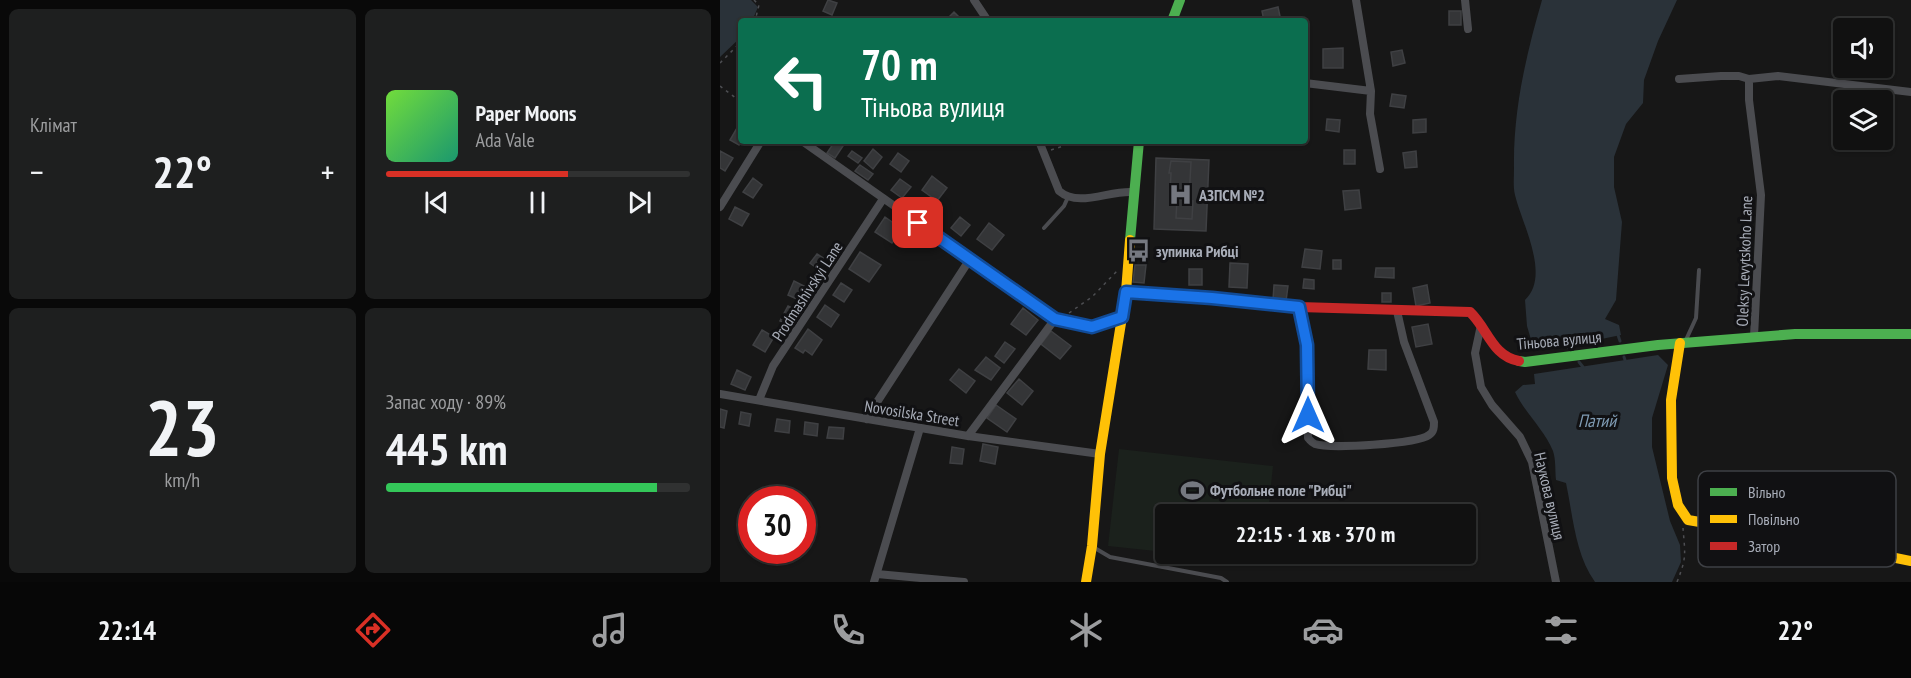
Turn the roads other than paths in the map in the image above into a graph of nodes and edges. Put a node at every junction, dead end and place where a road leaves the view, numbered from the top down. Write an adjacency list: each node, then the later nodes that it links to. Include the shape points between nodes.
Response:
1 (974, 0): 5 (street)
2 (1180, 0): 6 (street)
3 (1356, 0): 11 (street)
4 (1465, 0): 7 (street)
5 (986, 18)
6 (1173, 18)
7 (1468, 29)
8 (1679, 79): 9 (street)
9 (1749, 79): 12 (street, via 1778,76); 32 (street, Oleksy Levytskoho Lane, via 1761,195)
10 (1308, 83): 11 (street)
11 (1371, 91): 17 (street, via 1370,114)
12 (1911, 92)
13 (759, 144): 21 (street)
14 (806, 144): 20 (street)
15 (1040, 144): 19 (street, via 1059,191)
16 (1139, 144): 18 (street)
17 (1380, 169)
18 (1133, 192): 19 (street); 25 (street)
19 (1068, 197): 22 (lane)
20 (883, 199): 23 (street); 35 (street, Prodmashivskyi Lane, via 773,366)
21 (720, 207)
22 (1044, 228)
23 (970, 259): 29 (street); 36 (street)
24 (1699, 270): 33 (lane, via 1696,318)
25 (1126, 292): 26 (street, Тіньова вулиця); 28 (street)
26 (1299, 307): 27 (street, Тіньова вулиця); 27 (street, via 1307,345 1308,438 1325,445 1411,441 1432,431 1434,422 1404,342)
27 (1397, 311): 30 (street, Тіньова вулиця, via 1461,310 1477,317)
28 (1122, 317): 29 (street, via 1092,327); 39 (street)
29 (1055, 319): 38 (street)
30 (1481, 325): 33 (street, Тіньова вулиця, via 1498,352 1510,360 1525,362); 48 (street, Наукова вулиця, via 1475,353 1481,387 1520,437 1532,462)
31 (1911, 334): 32 (street, Тіньова вулиця)
32 (1754, 337): 33 (street, Тіньова вулиця)
33 (1683, 343): 40 (street, via 1671,400 1672,478 1678,505 1688,520)
34 (720, 394): 35 (street, Novosilska Street)
35 (759, 400): 36 (street, Novosilska Street)
36 (866, 419): 37 (street, Novosilska Street)
37 (920, 428): 38 (street, Novosilska Street); 44 (street)
38 (968, 436): 39 (street, Novosilska Street)
39 (1100, 454): 41 (street)
40 (1698, 522)
41 (1092, 546): 46 (street); 47 (lane, via 1110,556)
42 (1896, 558): 43 (street)
43 (1911, 561)
44 (876, 578): 45 (street)
45 (964, 582)
46 (1086, 582)
47 (1227, 582)
48 (1556, 582)

